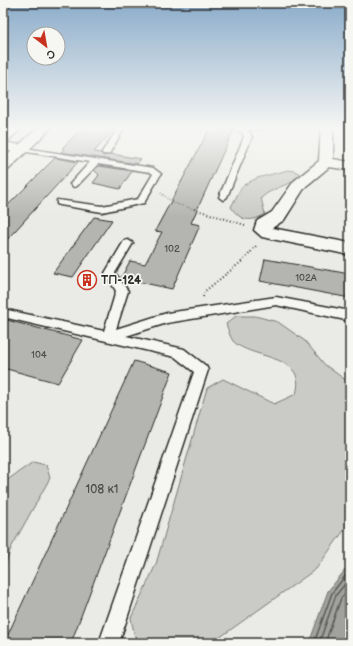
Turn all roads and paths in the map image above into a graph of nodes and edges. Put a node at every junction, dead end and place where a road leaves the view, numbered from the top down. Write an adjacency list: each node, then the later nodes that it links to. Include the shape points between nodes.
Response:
1 (13, 157): 8 (street)
2 (67, 157): 5 (lane)
3 (239, 157): 11 (lane)
4 (326, 157): 6 (street)
5 (94, 162): 9 (lane, via 153,170 157,174); 10 (lane)
6 (326, 162): 7 (street); 13 (street, via 299,184 278,216 263,225)
7 (350, 166)
8 (3, 167)
9 (154, 180): 12 (lane, via 141,201 102,209); 13 (path, via 162,194 173,203)
10 (74, 184)
11 (223, 197)
12 (60, 202)
13 (265, 231): 15 (street); 17 (path, via 262,239 245,260 205,291)
14 (128, 243): 19 (lane, via 110,273 122,291)
15 (350, 249)
16 (3, 313): 19 (lane)
17 (200, 313): 18 (lane, via 276,301); 19 (lane, via 167,318)
18 (350, 316)
19 (108, 337): 20 (lane, via 179,353 201,370)
20 (109, 643)

